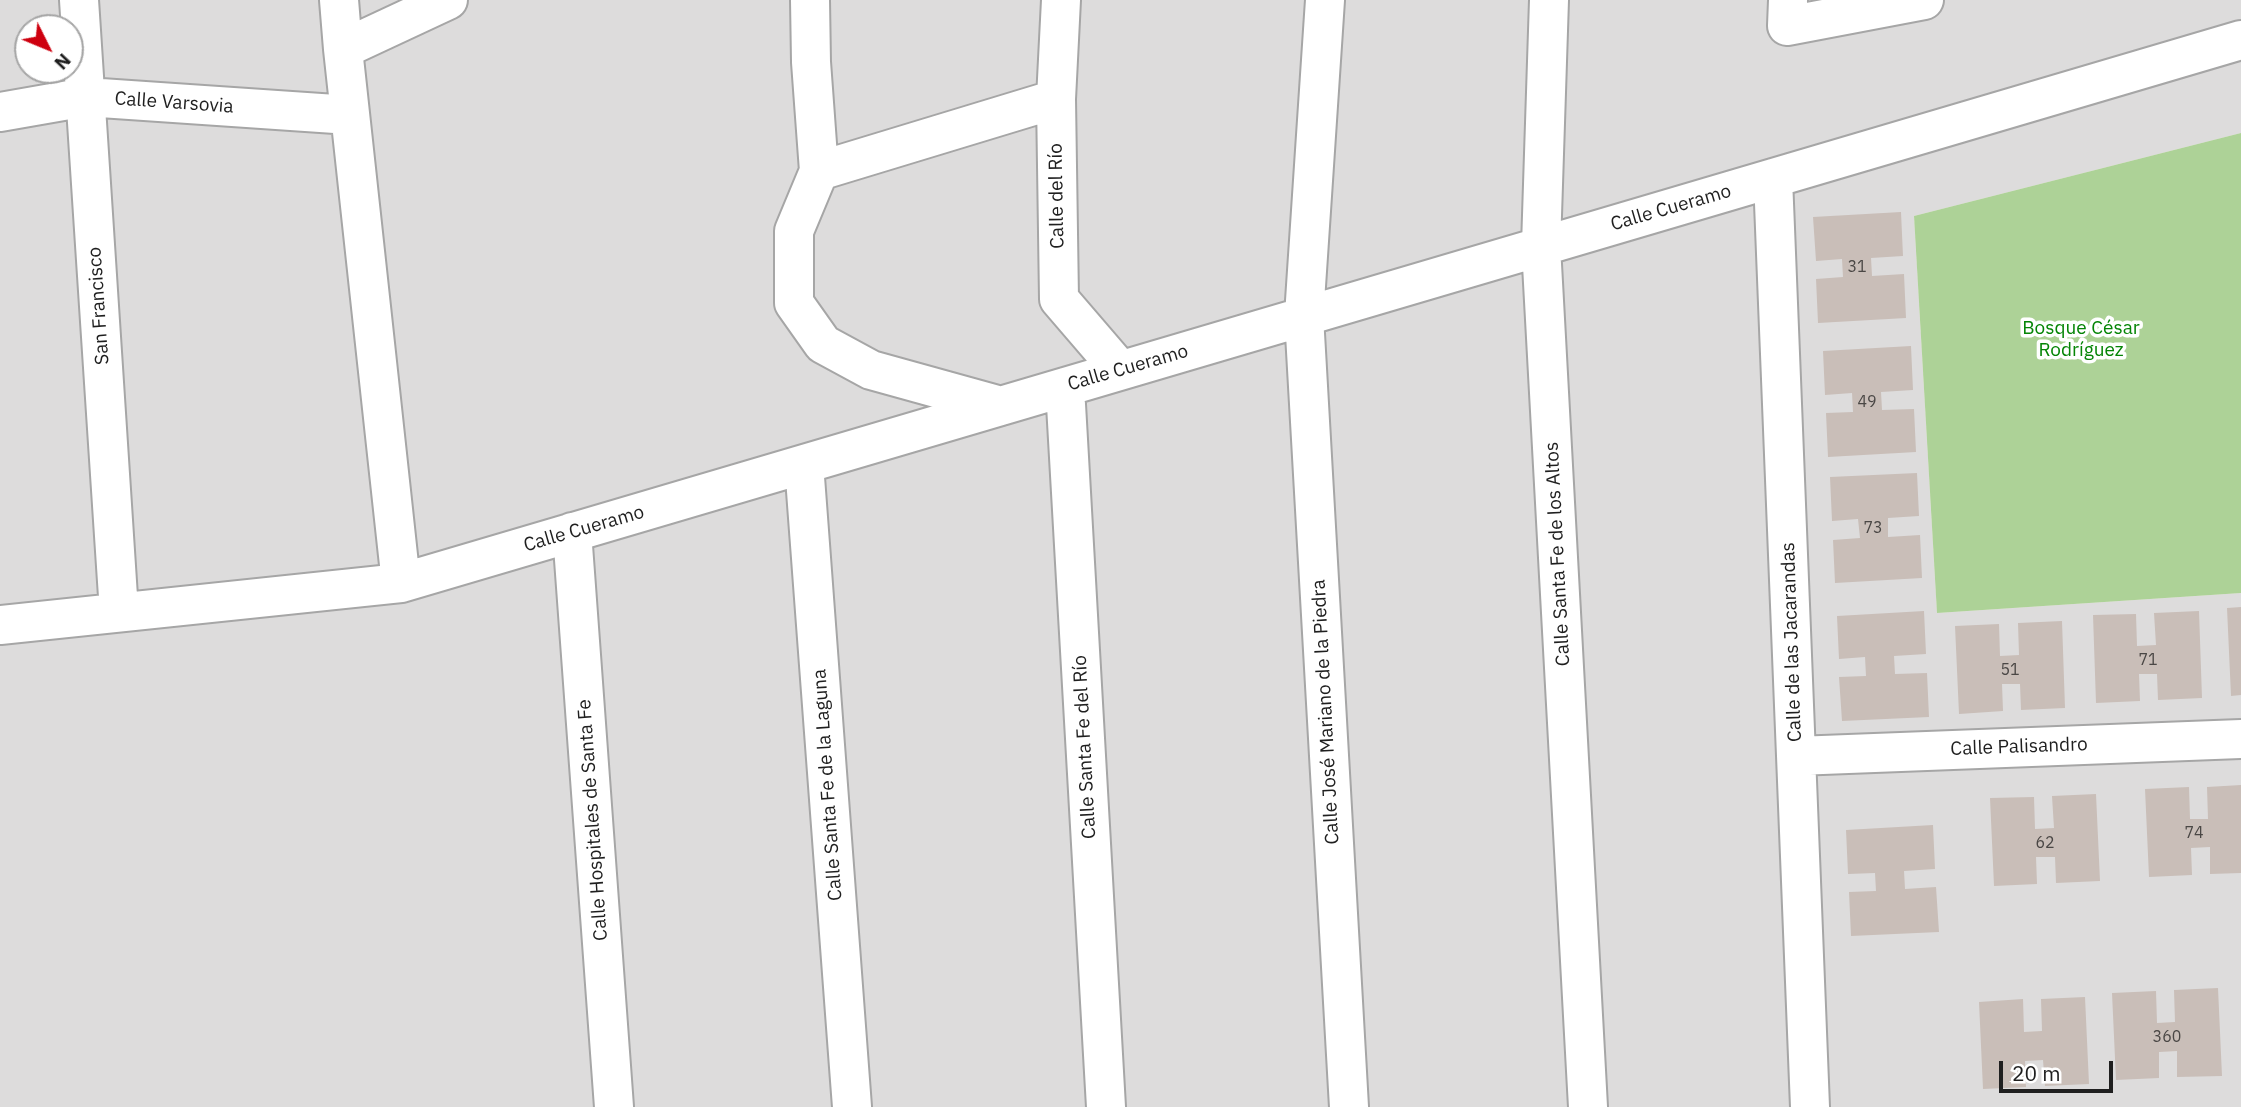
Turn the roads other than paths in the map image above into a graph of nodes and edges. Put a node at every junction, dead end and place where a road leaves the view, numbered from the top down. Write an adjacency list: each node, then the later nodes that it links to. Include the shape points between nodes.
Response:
1 (79, 0): 12 (street, San Francisco)
2 (339, 0): 11 (street)
3 (448, 0): 11 (street)
4 (810, 0): 16 (street)
5 (1061, 0): 13 (street, Calle del Río)
6 (1325, 0): 19 (street, Calle José Mariano de la Piedra)
7 (1549, 0): 18 (street, Calle Santa Fe de los Altos)
8 (1788, 0): 9 (street, via 1787,26)
9 (1924, 0)
10 (2241, 40): 17 (street, Calle Cueramo)
11 (343, 49): 15 (street)
12 (86, 97): 14 (street, Calle Varsovia); 15 (street, Calle Varsovia); 26 (street, San Francisco)
13 (1056, 99): 16 (street); 20 (street, Calle del Río, via 1059,299)
14 (0, 112)
15 (350, 115): 25 (street)
16 (819, 171): 22 (street, via 794,231 794,303 823,344 871,370)
17 (1773, 178): 18 (street, Calle Cueramo); 29 (street, Calle de las Jacarandas)
18 (1541, 246): 19 (street, Calle Cueramo); 34 (street, Calle Santa Fe de los Altos)
19 (1304, 316): 20 (street, Calle Cueramo); 33 (street, Calle José Mariano de la Piedra)
20 (1120, 370): 21 (street, Calle Cueramo)
21 (1065, 387): 22 (street, Calle Cueramo); 32 (street, Calle Santa Fe del Río)
22 (1001, 406): 23 (street, Calle Cueramo)
23 (804, 464): 24 (street, Calle Cueramo); 31 (street, Calle Santa Fe de la Laguna)
24 (572, 532): 25 (street, Calle Cueramo); 30 (street, Calle Hospitales de Santa Fe)
25 (401, 583): 26 (street, Calle Cueramo)
26 (119, 612): 27 (street, Calle Cueramo)
27 (0, 625)
28 (2241, 739): 29 (street, Calle Palisandro)
29 (1797, 756): 35 (street, Calle de las Jacarandas)
30 (614, 1107)
31 (852, 1107)
32 (1106, 1107)
33 (1349, 1107)
34 (1588, 1107)
35 (1810, 1107)

